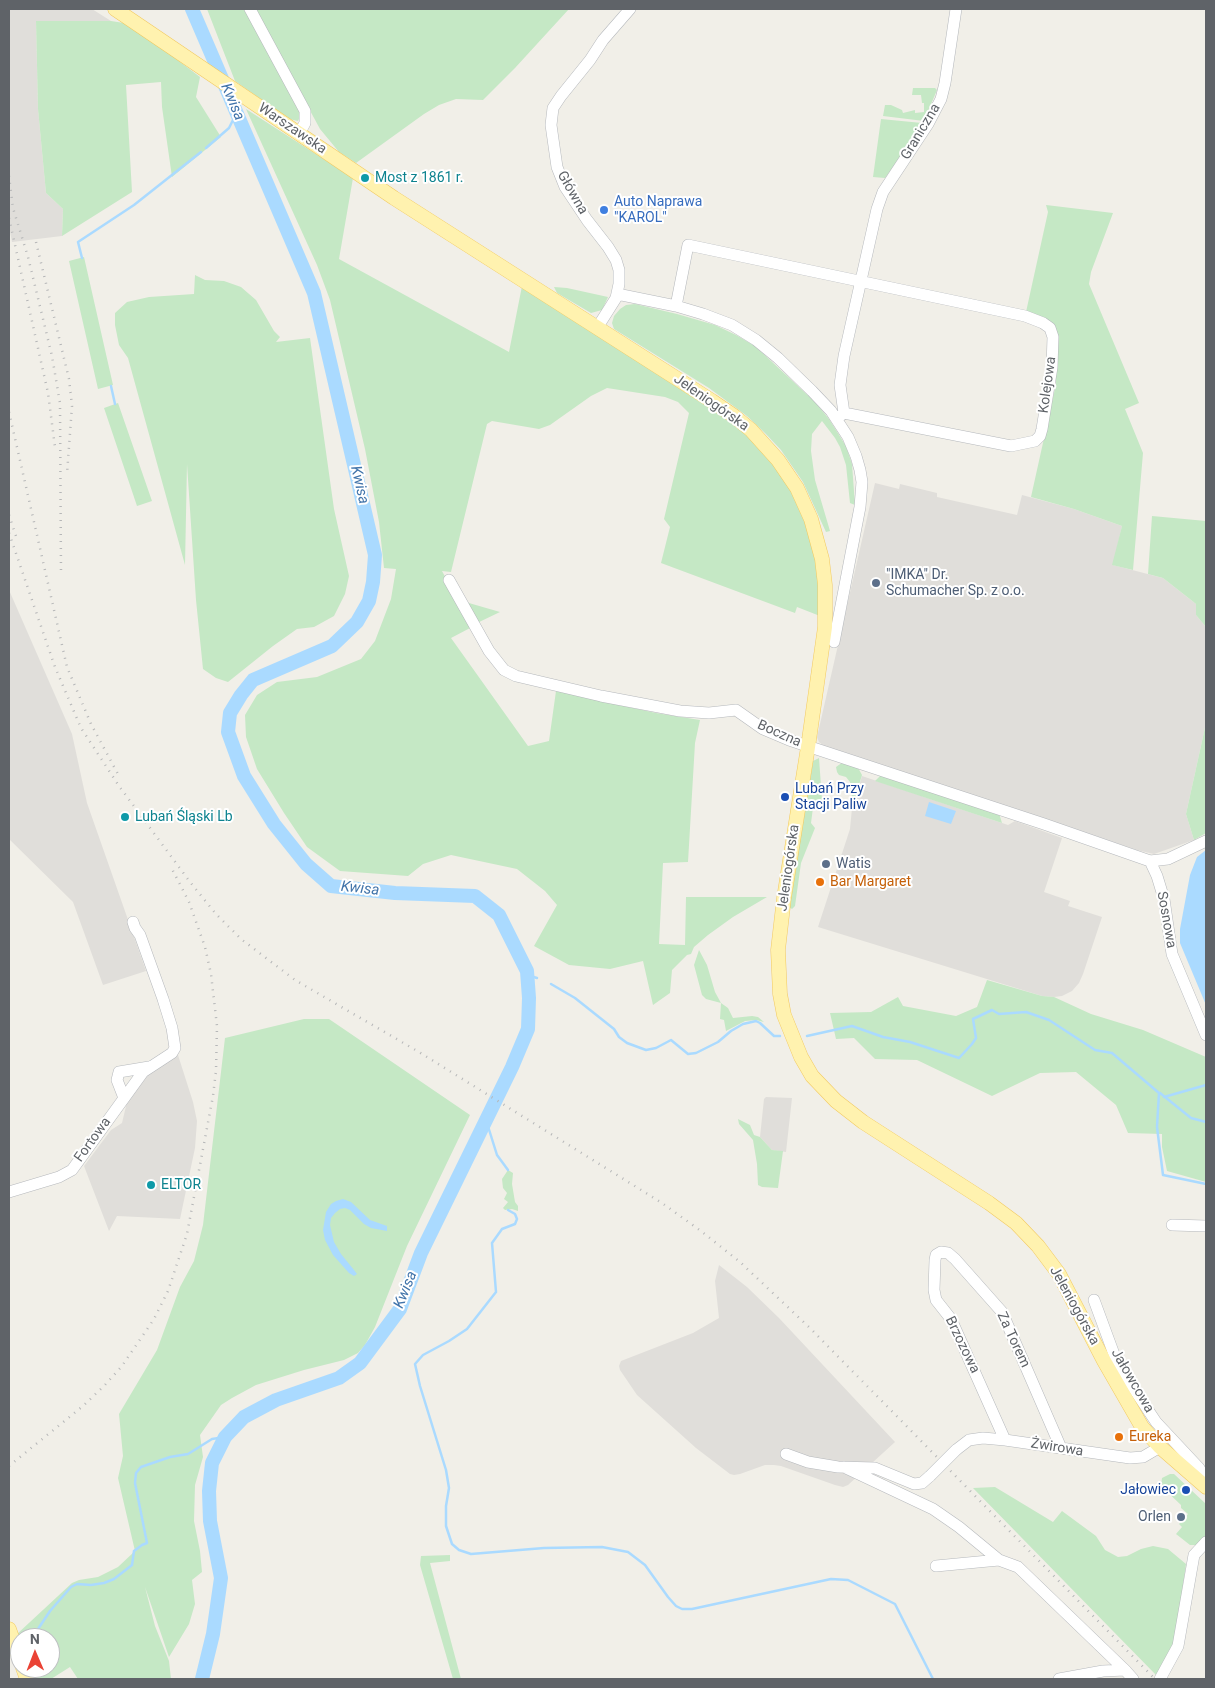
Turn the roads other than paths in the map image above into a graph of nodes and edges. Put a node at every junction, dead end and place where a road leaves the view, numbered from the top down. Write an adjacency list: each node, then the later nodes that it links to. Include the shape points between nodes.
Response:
1 (115, 9): 5 (main road, Warszawska)
2 (250, 9): 6 (street, via 305,111 305,123)
3 (630, 9): 9 (street, Główna, via 561,96 553,108 551,125 556,167 565,187 616,260 620,274)
4 (956, 9): 8 (street, Graniczna, via 941,99 883,192)
5 (131, 13): 6 (main road, Warszawska, via 165,42)
6 (295, 132): 7 (main road, Warszawska)
7 (394, 198): 11 (main road, Jeleniogórska)
8 (861, 282): 10 (street, Kolejowa, via 688,245); 12 (street, via 844,356); 12 (street, Kolejowa, via 1025,316 1043,323 1050,328 1053,337 1052,367 1040,436 1023,444 1011,446)
9 (617, 294): 10 (street); 11 (street, Główna)
10 (676, 306): 12 (street, via 716,318 756,340)
11 (597, 328): 15 (main road, Jeleniogórska, via 734,416 764,443 797,488 817,537 826,585 825,627)
12 (840, 416): 14 (street, via 856,456 862,482)
13 (449, 580): 15 (street, Boczna, via 489,651 510,673 538,682 680,711 709,713 736,710 763,729)
14 (834, 642)
15 (808, 747): 17 (street, Boczna); 28 (main road, Jeleniogórska, via 778,950 784,1015 801,1057 812,1076 836,1101 989,1203 1016,1223 1038,1246 1059,1274 1142,1427)
16 (1206, 841): 17 (street, via 1168,858)
17 (1150, 860): 19 (street, Sosnowa, via 1164,899 1172,954)
18 (133, 922): 20 (street, Fortowa, via 163,999 175,1048)
19 (1206, 1035)
20 (151, 1066): 21 (street, Fortowa); 21 (street, Fortowa, via 119,1072 117,1080)
21 (124, 1098): 22 (street, Fortowa, via 72,1170)
22 (9, 1192)
23 (1172, 1225): 24 (street)
24 (1206, 1226)
25 (941, 1252): 27 (street, Brzozowa, via 934,1260 936,1300 951,1319); 29 (street, Za Torem, via 955,1259 1002,1312)
26 (1094, 1300): 32 (street, Jałowcowa, via 1126,1377 1156,1422 1199,1468)
27 (1005, 1440): 29 (street, Żwirowa); 31 (street, Żwirowa, bridge, via 973,1439 965,1442 922,1483 914,1484 875,1468)
28 (1160, 1447): 29 (street, Żwirowa, via 1143,1457 1130,1458); 32 (main road, Jeleniogórska)
29 (1061, 1448)
30 (786, 1454): 31 (street, via 808,1462)
31 (844, 1467): 34 (street, via 933,1509)
32 (1203, 1480)
33 (1206, 1542): 39 (street, via 1194,1555 1178,1646)
34 (998, 1560): 35 (street); 36 (street, via 1018,1567)
35 (936, 1566)
36 (1125, 1670): 37 (street); 38 (street)
37 (1059, 1679)
38 (1133, 1679)
39 (1160, 1679)

